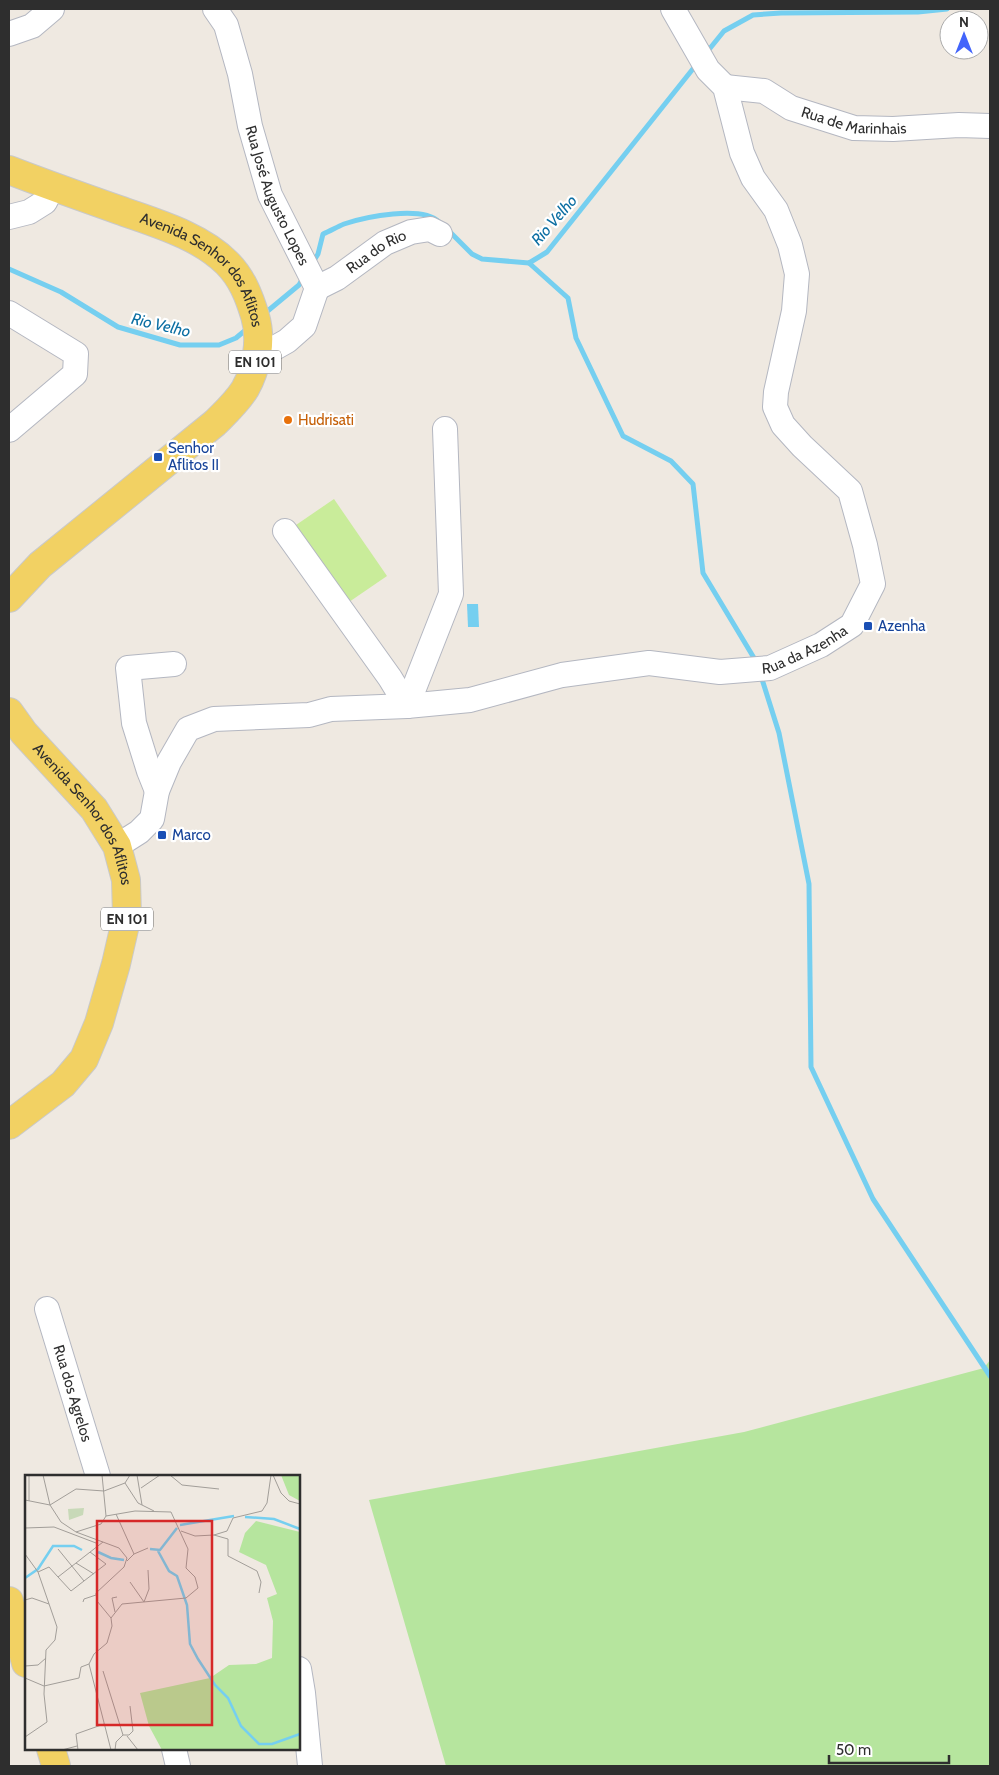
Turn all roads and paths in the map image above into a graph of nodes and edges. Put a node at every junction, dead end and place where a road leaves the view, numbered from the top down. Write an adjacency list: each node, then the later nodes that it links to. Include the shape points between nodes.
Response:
1 (52, 9): 4 (street, via 32,26)
2 (215, 9): 11 (street, Rua José Augusto Lopes, via 226,25 270,195)
3 (673, 9): 5 (street, via 708,70)
4 (9, 34)
5 (725, 87): 6 (street, Rua de Marinhais, via 764,91 791,108 854,128); 19 (street, Rua da Azenha, via 742,153 753,178 776,210 797,274 794,311 775,407 783,425 850,491 873,584 864,602 852,625 821,645 770,668 720,672 649,663 562,674 470,700)
6 (990, 126)
7 (9, 170): 8 (main road, Avenida Senhor dos Aflitos / EN 101)
8 (53, 186): 9 (street, via 45,202 29,212); 13 (main road, Avenida Senhor dos Aflitos / EN 101, via 188,237 227,263 250,298 257,322)
9 (9, 217)
10 (440, 234): 11 (street, Rua do Rio, via 430,229 411,232 385,243 349,270)
11 (317, 288): 13 (street, via 304,326 272,350)
12 (9, 313): 15 (street, via 76,354 75,374)
13 (258, 350): 17 (main road, Avenida Senhor dos Aflitos / EN 101, via 246,388 215,423 40,565)
14 (445, 429): 19 (street, via 451,594)
15 (9, 430)
16 (285, 531): 19 (street)
17 (9, 598)
18 (174, 664): 21 (street, via 128,668 134,723 148,771)
19 (407, 706): 21 (street, Rua da Azenha, via 214,719 188,729 169,762)
20 (9, 712): 22 (main road, Avenida Senhor dos Aflitos / EN 101, via 24,733 94,809)
21 (158, 791): 22 (street, Rua da Azenha, via 152,819)
22 (117, 846): 23 (main road, Avenida Senhor dos Aflitos / EN 101, via 126,880 127,916 99,1023 84,1059 64,1084)
23 (9, 1126)
24 (47, 1309): 25 (street, Rua dos Agrelos)
25 (98, 1475)
26 (9, 1601): 27 (main road)
27 (25, 1659)
28 (300, 1675): 31 (street)
29 (174, 1750): 30 (street)
30 (178, 1766)
31 (310, 1766)

